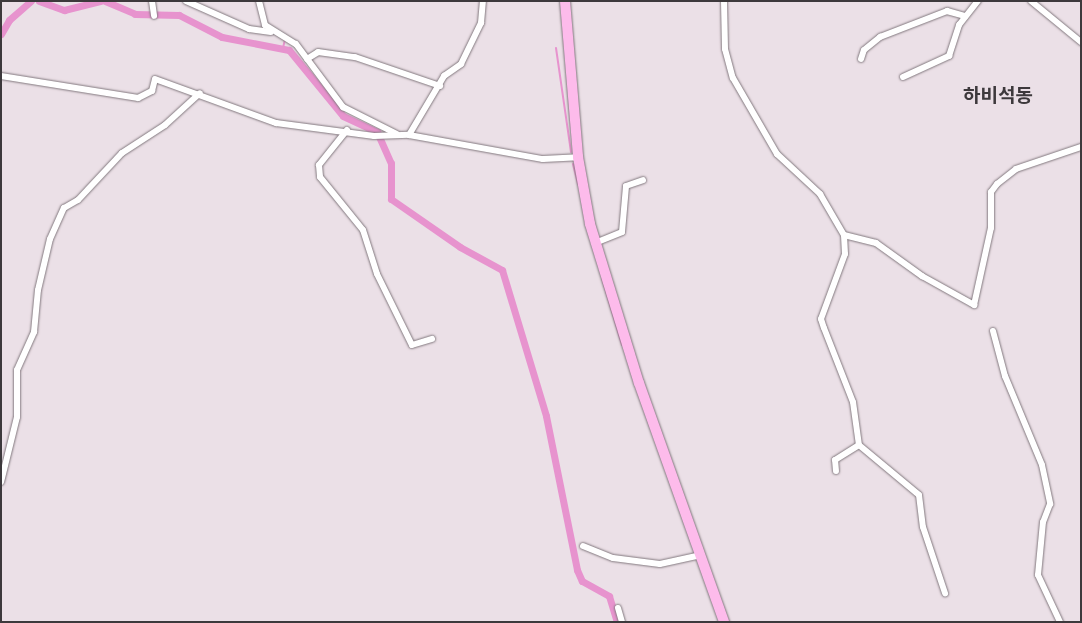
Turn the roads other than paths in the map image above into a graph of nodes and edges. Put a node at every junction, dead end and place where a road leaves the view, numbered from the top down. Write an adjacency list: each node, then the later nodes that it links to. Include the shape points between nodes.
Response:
1 (152, 1): 9 (street)
2 (186, 1): 11 (street, via 250,29)
3 (259, 1): 11 (street, via 260,14)
4 (483, 1): 17 (street, via 481,23 461,64 444,76)
5 (565, 1): 23 (main road)
6 (724, 1): 25 (street, via 725,49 733,78 777,154 820,194)
7 (978, 1): 10 (street)
8 (1031, 1): 12 (street)
9 (154, 13)
10 (965, 16): 14 (street, via 947,11 880,38 864,50); 16 (street, via 949,56)
11 (271, 32): 13 (street)
12 (1081, 42)
13 (307, 59): 17 (street, via 318,52 355,57); 20 (street, via 343,107)
14 (861, 59)
15 (1, 76): 18 (street, via 138,98 152,91 155,78)
16 (903, 77)
17 (440, 86): 21 (street)
18 (200, 93): 19 (street, via 276,124); 31 (street, via 165,125 122,153 78,200 64,208 38,290 34,332 17,370 17,417)
19 (347, 130): 20 (street, via 374,136); 28 (street, via 321,161 320,177 363,230 377,274 412,345)
20 (401, 135): 21 (street)
21 (409, 135): 23 (street, via 536,158)
22 (1081, 147): 25 (street, via 1042,158 997,184 991,192 991,228 974,304 922,276 876,243)
23 (578, 157): 26 (main road)
24 (643, 180): 26 (street, via 626,186 622,232)
25 (844, 235): 29 (street, via 842,268 821,319 852,402)
26 (595, 243): 33 (main road, via 636,374)
27 (993, 331): 38 (street, via 1005,376 1042,465 1050,504 1043,522 1038,576)
28 (432, 338)
29 (859, 445): 30 (street, via 835,460); 34 (street, via 919,495 923,527)
30 (836, 471)
31 (1, 482)
32 (583, 546): 33 (street, via 613,558 660,564)
33 (701, 555): 37 (main road)
34 (945, 593)
35 (618, 608): 36 (street)
36 (622, 622)
37 (724, 622)
38 (1060, 622)

